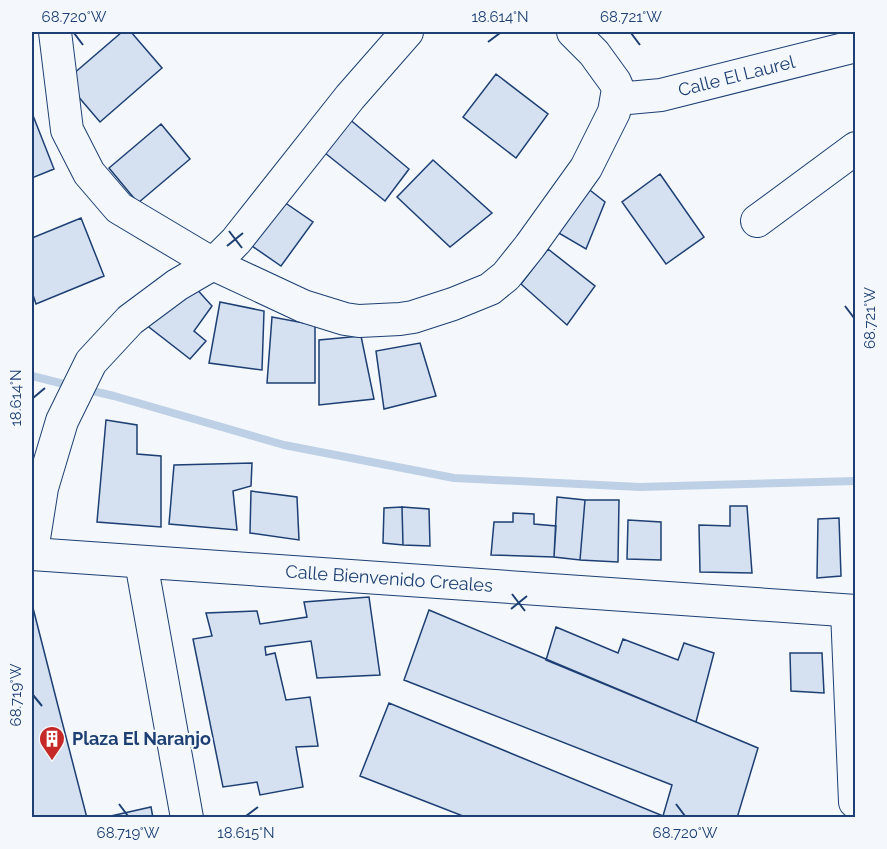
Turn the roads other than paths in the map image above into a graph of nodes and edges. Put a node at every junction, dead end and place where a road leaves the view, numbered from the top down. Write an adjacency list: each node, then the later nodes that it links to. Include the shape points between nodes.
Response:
1 (55, 32): 8 (street, via 67,130 89,173 119,208)
2 (408, 32): 8 (street)
3 (573, 32): 5 (street, via 615,82)
4 (855, 46): 5 (street, Calle El Laurel, via 662,95)
5 (617, 99): 8 (street, via 612,119 586,168 530,246 490,289 413,317 355,321 297,304)
6 (855, 148): 7 (street)
7 (757, 221)
8 (213, 264): 9 (street, via 130,320 91,362 62,421 42,488)
9 (32, 552): 10 (street, Calle Bienvenido Creales)
10 (141, 562): 11 (street, Calle Bienvenido Creales); 13 (street)
11 (851, 611): 12 (street)
12 (855, 802)
13 (187, 818)

